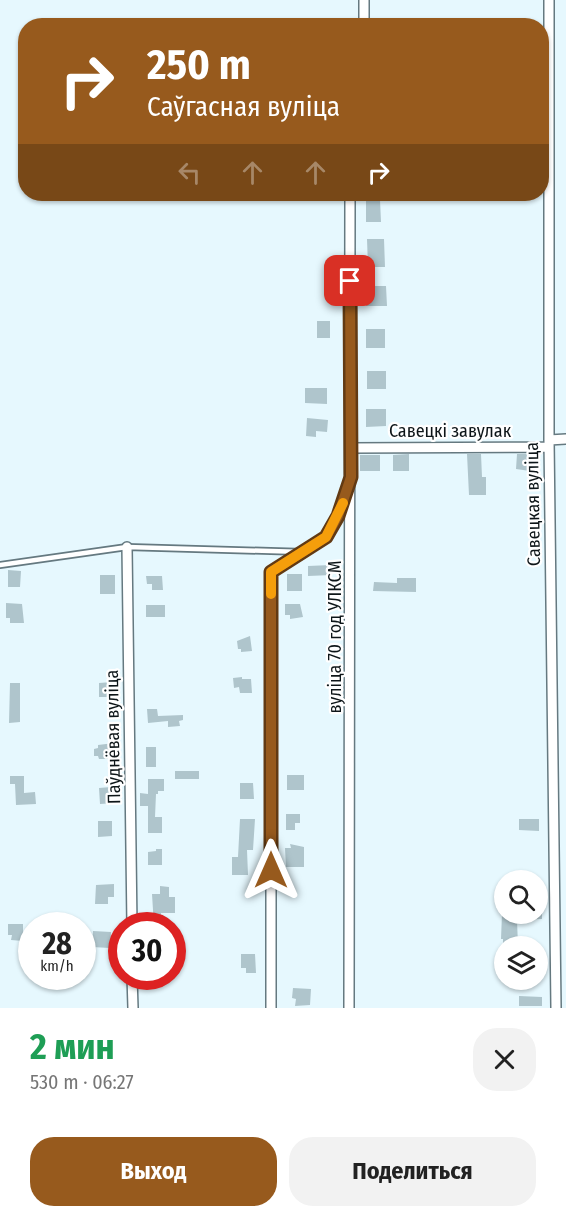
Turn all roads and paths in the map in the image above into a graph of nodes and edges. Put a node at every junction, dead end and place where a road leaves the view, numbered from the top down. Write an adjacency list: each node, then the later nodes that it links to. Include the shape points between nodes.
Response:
1 (364, 0): 3 (street)
2 (549, 0): 6 (street, Савецкая вуліца)
3 (364, 18)
4 (350, 201): 7 (street, вуліца 70 год УЛКСМ)
5 (566, 440): 6 (street, Савецкі завулак)
6 (549, 443): 7 (street, Савецкі завулак); 17 (street, Савецкая вуліца)
7 (351, 448): 8 (street, вуліца 70 год УЛКСМ)
8 (351, 477): 10 (lane, via 326,537); 16 (street, вуліца 70 год УЛКСМ)
9 (127, 547): 10 (lane); 11 (lane); 12 (street, Паўднёвая вуліца)
10 (304, 552): 15 (street, via 271,572)
11 (0, 565)
12 (132, 912)
13 (132, 990): 14 (street)
14 (133, 1008)
15 (271, 1008)
16 (349, 1008)
17 (556, 1008)

